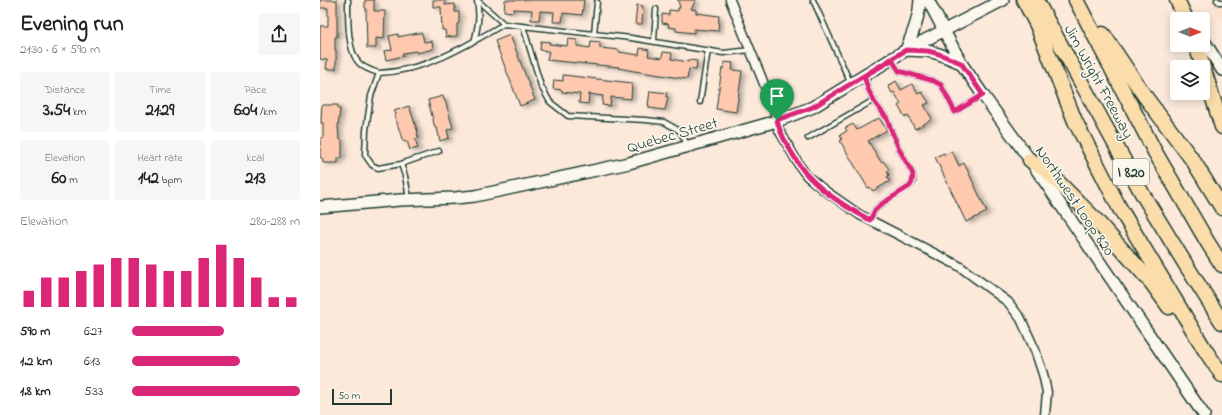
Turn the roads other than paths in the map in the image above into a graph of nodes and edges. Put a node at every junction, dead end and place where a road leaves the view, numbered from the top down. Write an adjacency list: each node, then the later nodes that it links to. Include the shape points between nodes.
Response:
1 (348, 0): 34 (lane, via 351,48 359,63)
2 (477, 0): 20 (lane); 25 (lane, via 478,26)
3 (730, 0): 27 (street)
4 (813, 0): 36 (lane)
5 (920, 0): 28 (street, via 919,15)
6 (928, 0): 22 (street, Northwest Loop 820)
7 (1024, 0): 53 (highway, via 1096,164)
8 (1036, 0): 52 (highway, Jim Wright Freeway / I 820, via 1144,195)
9 (1076, 0): 19 (highway, Jim Wright Freeway / I 820)
10 (1177, 0): 17 (highway)
11 (1181, 0): 18 (street)
12 (1217, 0): 15 (lane)
13 (1001, 1): 22 (street, Quebec Street)
14 (597, 2): 23 (lane)
15 (1222, 2)
16 (656, 9): 24 (lane)
17 (1183, 12)
18 (1188, 12)
19 (1084, 14): 49 (highway, via 1096,22 1144,95 1194,162); 51 (highway, Jim Wright Freeway / I 820, via 1155,152)
20 (504, 24): 21 (lane); 25 (lane)
21 (523, 26): 23 (lane); 43 (lane, via 541,86 550,102 568,116 664,122 680,131)
22 (944, 31): 28 (street, Quebec Street); 32 (street, Northwest Loop 820)
23 (594, 34): 24 (lane)
24 (654, 41): 26 (lane)
25 (474, 42): 34 (lane, via 432,62 403,71)
26 (708, 50): 27 (lane, via 723,53); 39 (lane)
27 (751, 50): 40 (street)
28 (906, 50): 31 (street, Quebec Street); 32 (street, via 928,51)
29 (1210, 50): 33 (street)
30 (1198, 52): 41 (highway)
31 (892, 60): 35 (street, Quebec Street); 37 (lane, via 899,71 941,85 955,112)
32 (961, 63): 37 (street, Northwest Loop 820)
33 (1222, 70)
34 (379, 73): 46 (lane, via 371,96 365,155 372,165 378,168)
35 (864, 76): 36 (street, Quebec Street); 38 (lane)
36 (851, 84): 40 (street, Quebec Street, via 813,107)
37 (983, 95): 45 (street, Northwest Loop 820)
38 (874, 100): 42 (lane); 50 (lane, via 886,117 913,178 910,186 875,210)
39 (700, 102)
40 (777, 120): 43 (street, Quebec Street); 50 (street, via 779,130 807,176)
41 (1222, 127)
42 (808, 138)
43 (688, 146): 47 (street, Quebec Street, via 629,163 475,196)
44 (439, 151): 46 (lane)
45 (1030, 160): 53 (highway, via 1045,168 1114,239 1151,282 1198,346); 56 (street, Northwest Loop 820)
46 (401, 164): 47 (lane)
47 (410, 200): 48 (street, Quebec Street)
48 (320, 207)
49 (1222, 208)
50 (870, 220): 55 (street, via 958,266 1008,302 1021,319 1035,350 1047,392)
51 (1222, 266)
52 (1222, 322)
53 (1205, 350): 54 (highway)
54 (1222, 375)
55 (1046, 415)
56 (1204, 415)

